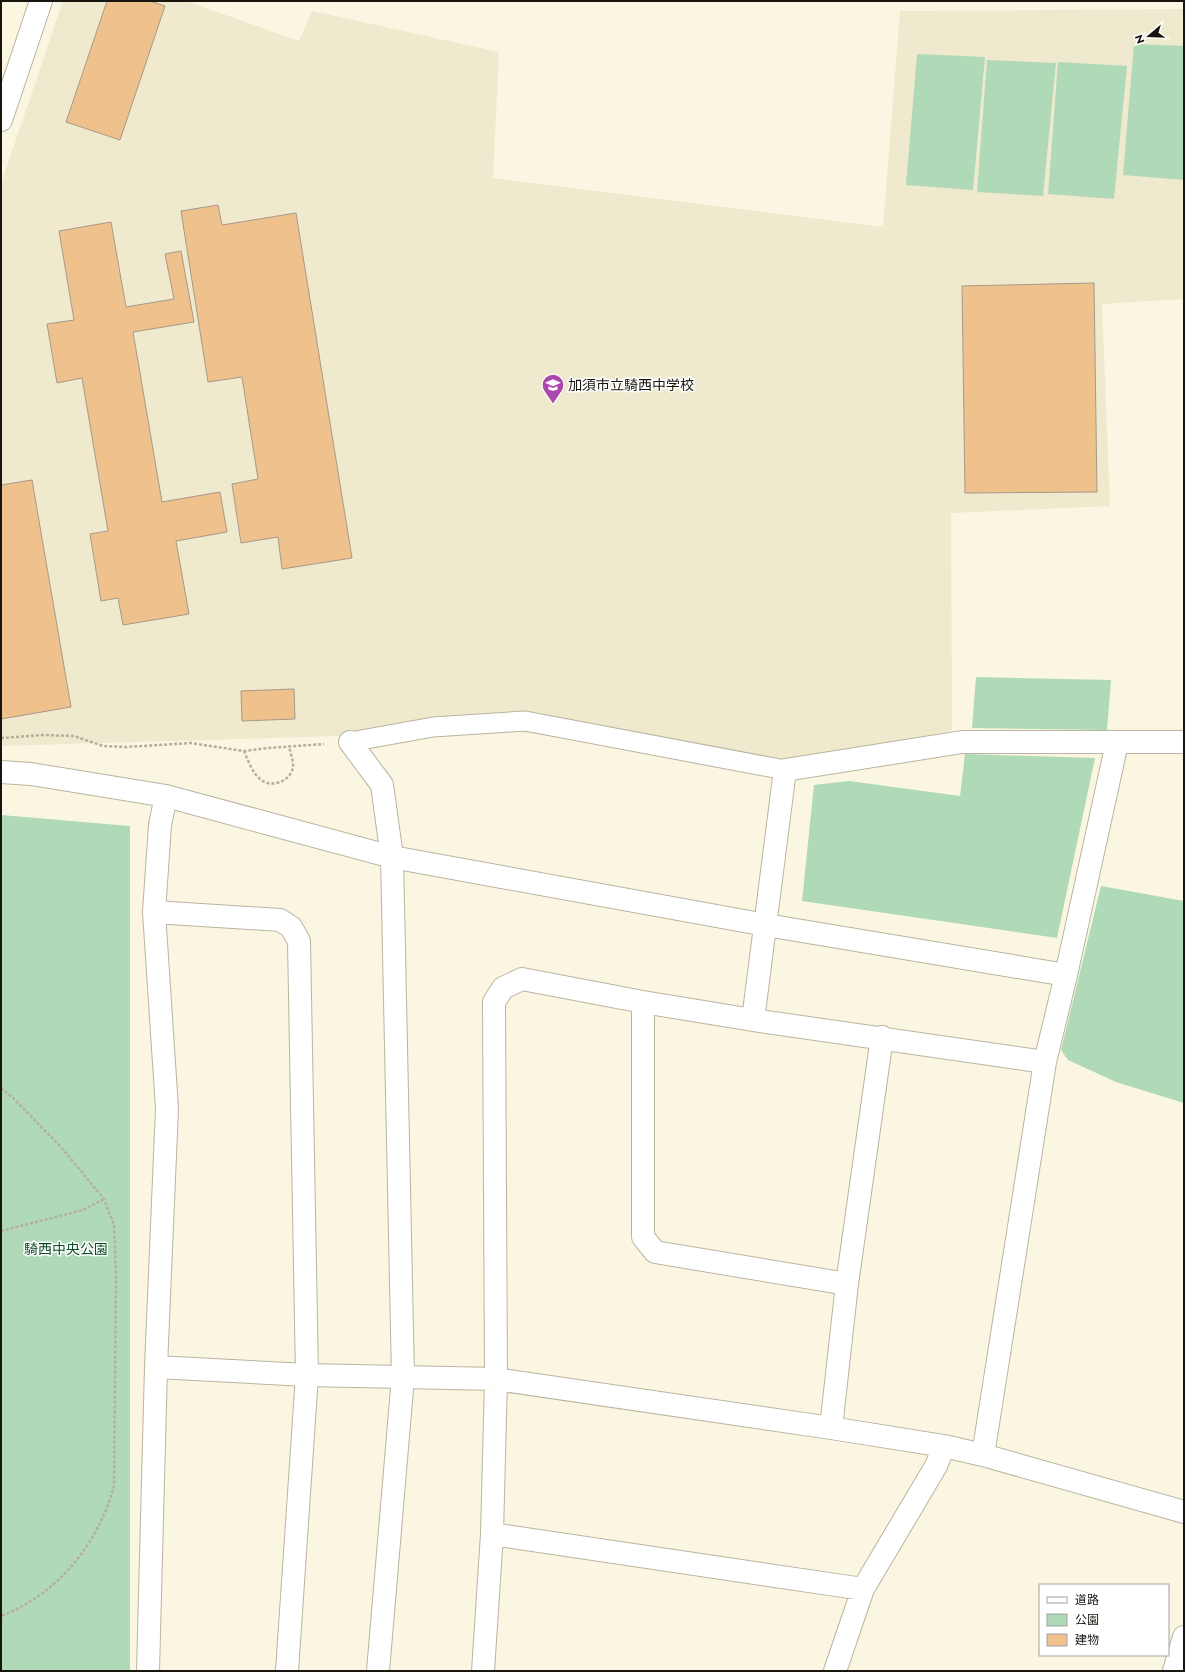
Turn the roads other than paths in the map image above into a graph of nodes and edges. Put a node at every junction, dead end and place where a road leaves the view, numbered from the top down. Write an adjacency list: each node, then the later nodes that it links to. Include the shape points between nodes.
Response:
1 (41, 1): 2 (street)
2 (1, 120)
3 (350, 742): 6 (lane, via 433,727 525,721); 9 (street, via 382,785)
4 (1184, 742): 5 (street)
5 (1117, 743): 6 (street, via 962,742); 12 (street)
6 (785, 770): 11 (street)
7 (1, 772): 8 (street, via 31,774)
8 (166, 796): 9 (street); 10 (street, via 160,825)
9 (392, 857): 11 (street); 20 (street)
10 (154, 912): 18 (street, via 167,1108); 19 (street, via 280,920 291,927 299,941)
11 (766, 925): 12 (street); 14 (street)
12 (1066, 975): 16 (street)
13 (643, 1002): 14 (street); 17 (street, via 643,1237 655,1252); 21 (street, via 522,979 503,988 494,1002)
14 (753, 1020): 15 (street)
15 (882, 1037): 16 (street); 17 (street)
16 (1045, 1062): 24 (street)
17 (847, 1284): 22 (street)
18 (156, 1368): 19 (street); 29 (street)
19 (307, 1375): 20 (street); 30 (street)
20 (403, 1377): 21 (street); 31 (street)
21 (496, 1379): 22 (street); 26 (street)
22 (831, 1428): 23 (street)
23 (944, 1446): 24 (street); 27 (street, via 936,1466)
24 (983, 1454): 25 (street)
25 (1184, 1512)
26 (492, 1534): 27 (street); 32 (street)
27 (863, 1589): 33 (street)
28 (1184, 1637): 34 (street)
29 (148, 1671)
30 (287, 1671)
31 (378, 1671)
32 (483, 1671)
33 (835, 1671)
34 (1174, 1671)

